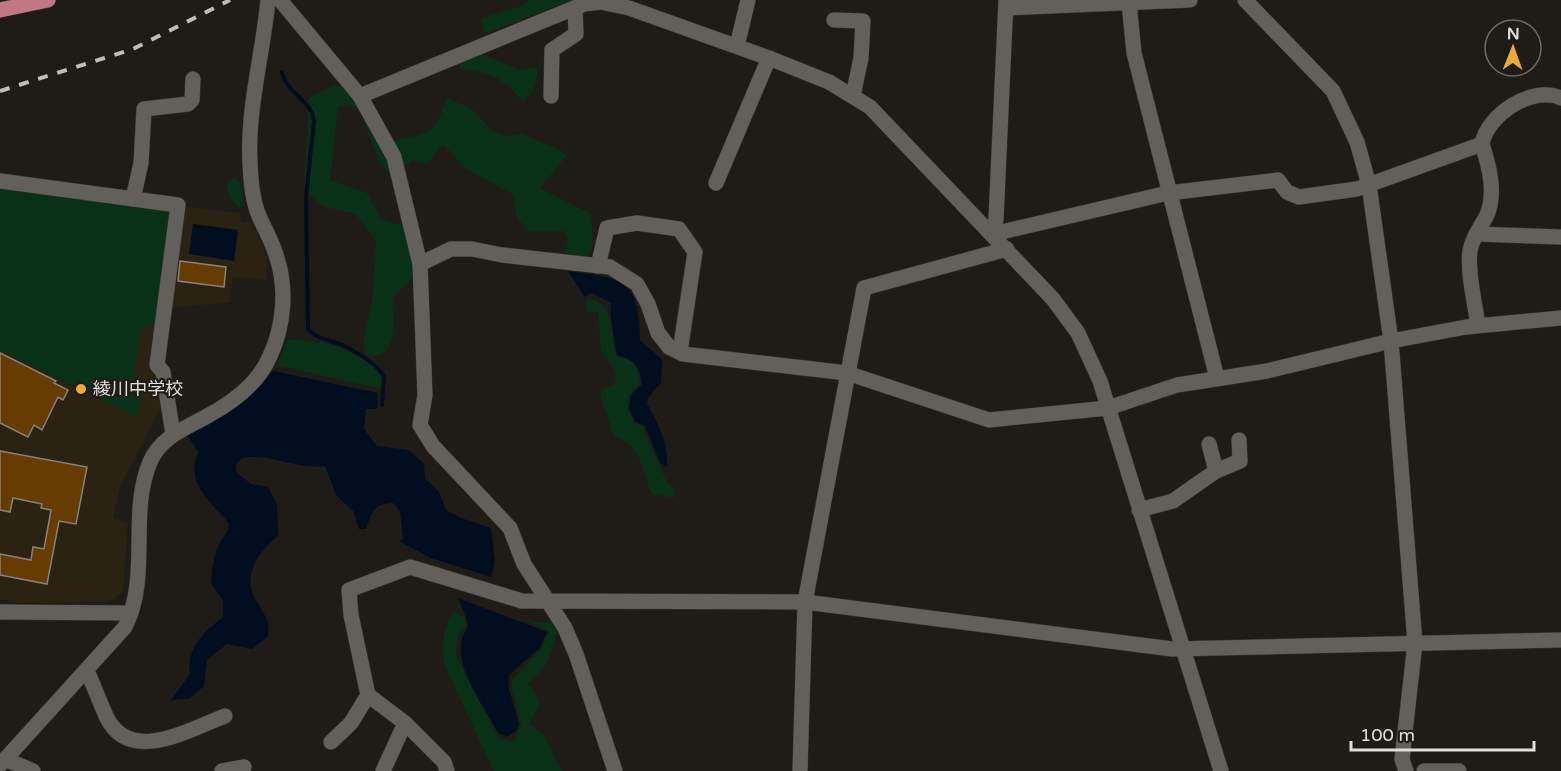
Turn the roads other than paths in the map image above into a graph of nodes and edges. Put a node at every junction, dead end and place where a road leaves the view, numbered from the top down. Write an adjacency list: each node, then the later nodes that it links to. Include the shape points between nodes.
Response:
1 (48, 0): 12 (main road)
2 (268, 0): 40 (street, via 254,96 250,159 254,199 280,268 280,324 274,347 259,375 228,403)
3 (280, 0): 17 (street)
4 (748, 0): 14 (street)
5 (1190, 0): 8 (street)
6 (1245, 0): 24 (street, via 1333,91 1357,142)
7 (613, 2): 10 (street); 11 (street, via 584,3)
8 (1129, 3): 9 (street); 25 (street, via 1134,53)
9 (1006, 4): 27 (street)
10 (639, 5): 14 (street)
11 (575, 8): 17 (street); 18 (street, via 576,34 552,50)
12 (0, 9)
13 (834, 20): 19 (street, via 863,21)
14 (737, 46): 15 (street)
15 (769, 58): 19 (street); 23 (street)
16 (193, 79): 26 (street, via 192,100 188,104 144,109 141,163)
17 (360, 96): 31 (street, via 394,157)
18 (551, 96)
19 (853, 96): 27 (street, via 888,125)
20 (1561, 98): 21 (street, via 1544,94 1512,104 1484,136)
21 (1482, 144): 24 (street); 28 (street, via 1491,173 1490,193 1487,214)
22 (0, 181): 26 (street)
23 (716, 183)
24 (1369, 185): 25 (street, via 1299,197 1287,192 1278,180); 35 (street)
25 (1168, 193): 27 (street); 38 (street)
26 (133, 199): 40 (street, via 178,205 157,365 163,372)
27 (993, 234): 30 (street)
28 (1476, 234): 29 (street); 34 (street, via 1469,254)
29 (1561, 237)
30 (1007, 249): 37 (street, via 864,288); 39 (street, via 1053,298 1078,333)
31 (420, 264): 32 (street, via 451,249 472,249); 46 (street, via 425,395 420,424 433,446 510,528 524,564)
32 (598, 266): 36 (street, via 610,267 637,284 658,333 669,347); 36 (street, via 607,228 638,223 679,229 695,252)
33 (1561, 318): 34 (street)
34 (1478, 325): 35 (street)
35 (1391, 341): 38 (street, via 1267,371); 50 (street)
36 (680, 352): 37 (street)
37 (847, 373): 39 (street, via 989,420); 45 (street)
38 (1217, 378): 39 (street, via 1177,385)
39 (1108, 408): 44 (street)
40 (173, 434): 48 (street, via 152,458 140,493 139,570)
41 (1239, 440): 43 (street, via 1240,461)
42 (1209, 444): 43 (street)
43 (1216, 471): 44 (street, via 1173,501)
44 (1139, 510): 51 (street)
45 (805, 602): 46 (street); 51 (street); 64 (street)
46 (548, 603): 53 (street, via 522,601 410,567 349,590); 63 (street, via 576,654)
47 (0, 612): 48 (street)
48 (131, 614): 52 (street, via 116,639)
49 (1561, 640): 50 (street)
50 (1416, 643): 51 (street); 66 (street, via 1402,759)
51 (1182, 648): 65 (street)
52 (87, 671): 54 (street, via 108,720 119,734 134,742 158,741); 57 (street)
53 (368, 695): 55 (street); 56 (street, via 351,723)
54 (225, 716)
55 (405, 723): 61 (street); 62 (street, via 444,762)
56 (331, 742)
57 (3, 762): 59 (street)
58 (244, 767): 60 (street)
59 (33, 771)
60 (222, 771)
61 (383, 771)
62 (447, 771)
63 (615, 771)
64 (800, 771)
65 (1221, 771)
66 (1406, 771)
67 (1424, 771): 68 (street)
68 (1459, 771)

